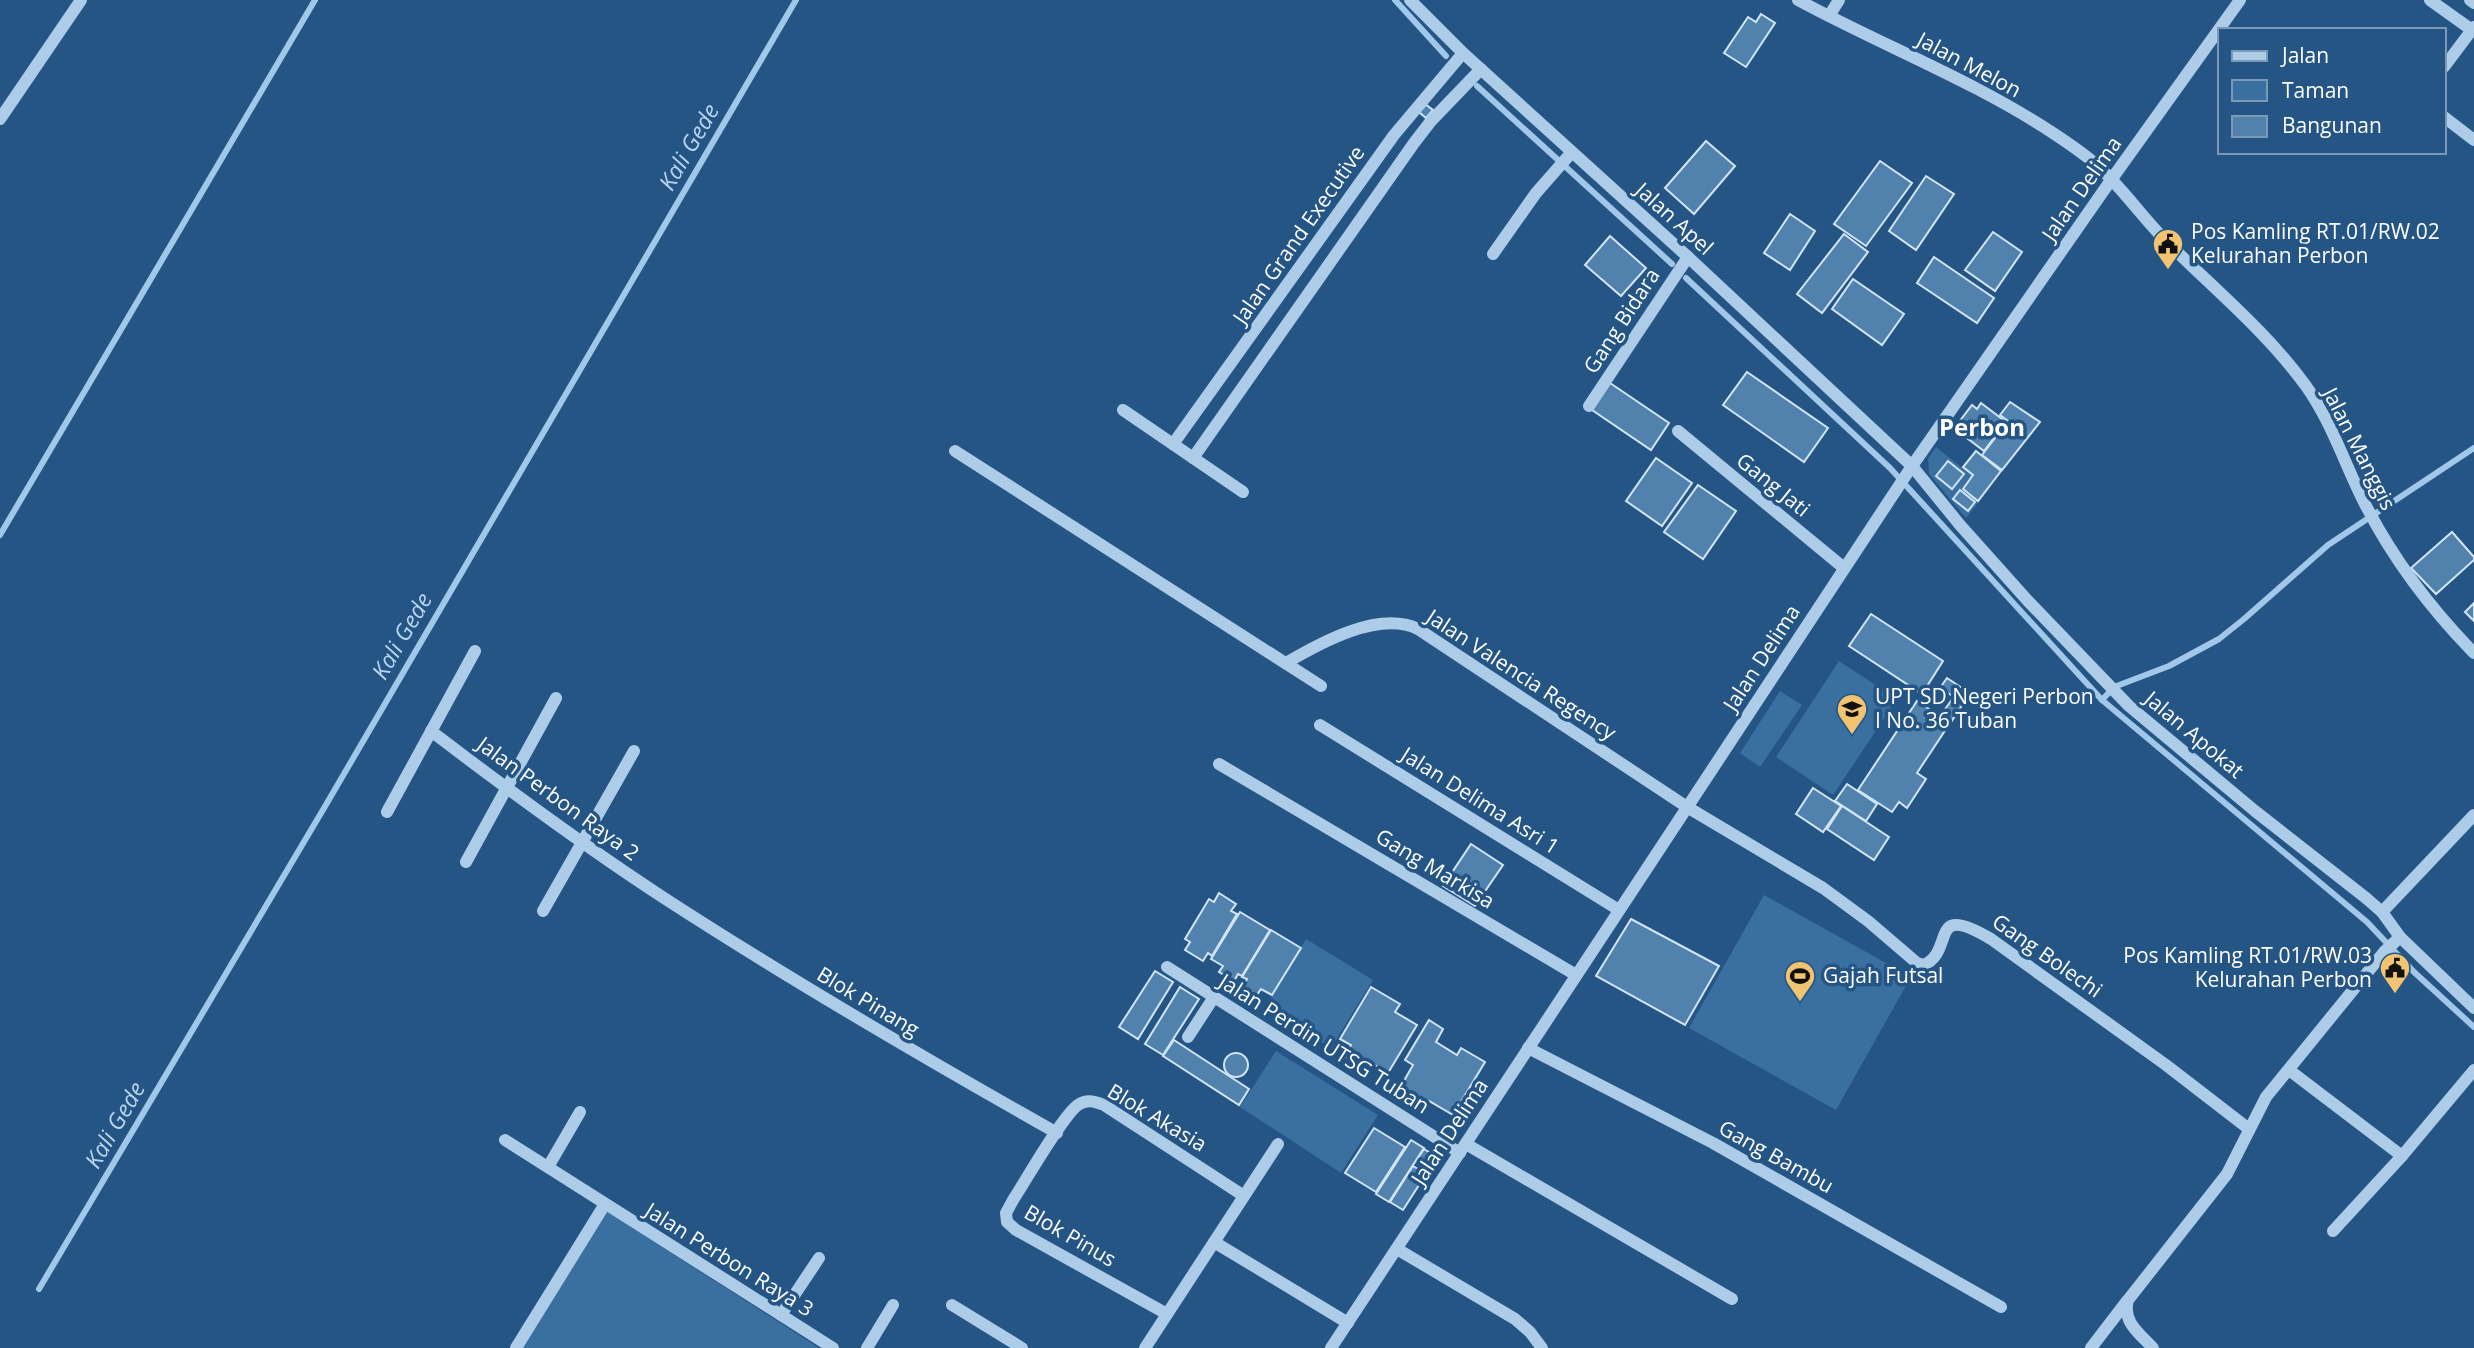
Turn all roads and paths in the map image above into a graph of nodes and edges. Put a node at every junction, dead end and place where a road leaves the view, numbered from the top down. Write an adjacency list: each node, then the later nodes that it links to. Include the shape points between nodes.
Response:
1 (81, 0): 16 (street)
2 (1410, 0): 11 (street, Jalan Apel)
3 (1798, 0): 7 (street, Jalan Melon)
4 (1839, 0): 7 (street)
5 (2240, 0): 8 (street, Jalan Delima)
6 (2430, 0): 9 (street)
7 (1829, 16): 20 (street, Jalan Melon, via 2002,103 2077,149)
8 (2220, 28)
9 (2473, 28): 12 (street)
10 (2218, 31): 20 (street, Jalan Delima)
11 (1463, 53): 13 (street, Jalan Apel); 14 (street, Jalan Grand Executive)
12 (2446, 64)
13 (1480, 69): 15 (street, Jalan Grand Executive); 19 (street, Jalan Apel)
14 (1435, 85): 15 (street); 23 (street, Jalan Grand Executive)
15 (1451, 99): 24 (street, Jalan Grand Executive, via 1414,143)
16 (0, 119)
17 (2446, 119): 18 (street)
18 (2474, 140)
19 (1570, 155): 21 (street); 22 (street, Jalan Apel)
20 (2111, 180): 33 (street, Jalan Delima); 37 (street, Jalan Manggis, via 2305,384 2390,549 2436,614)
21 (1493, 254)
22 (1688, 257): 27 (street, Gang Bidara); 33 (street, Jalan Apel)
23 (1306, 258): 24 (street); 25 (street, Jalan Grand Executive)
24 (1324, 271): 26 (street, Jalan Grand Executive)
25 (1289, 282): 26 (street); 30 (street, Jalan Grand Executive)
26 (1308, 294): 32 (street, Jalan Grand Executive)
27 (1589, 406)
28 (1123, 410): 30 (street)
29 (1678, 431): 35 (street, Gang Jati)
30 (1173, 444): 32 (street)
31 (955, 451): 38 (street)
32 (1193, 458): 34 (street)
33 (1909, 470): 35 (street, Jalan Delima); 54 (street, Jalan Apokat, via 2129,706)
34 (1243, 492)
35 (1844, 568): 46 (street, Jalan Delima)
36 (475, 651): 42 (street)
37 (2474, 653)
38 (1286, 663): 39 (street); 46 (street, Jalan Valencia Regency, via 1354,631 1387,625 1414,627)
39 (1321, 686)
40 (556, 698): 45 (street)
41 (1320, 725): 52 (street, Jalan Delima Asri 1)
42 (431, 731): 45 (street, Jalan Perbon Raya 2); 47 (street)
43 (634, 751): 49 (street)
44 (1219, 764): 57 (street, Gang Markisa)
45 (506, 788): 49 (street, Jalan Perbon Raya 2); 50 (street)
46 (1687, 807): 52 (street, Jalan Delima); 65 (street, Gang Bolechi, via 1823,888 1920,964 1930,961 1952,926 1974,929)
47 (387, 812)
48 (2474, 815): 54 (street)
49 (582, 842): 51 (street, Jalan Perbon Raya 2); 53 (street)
50 (466, 862)
51 (663, 898): 66 (street, Blok Pinang)
52 (1619, 910): 57 (street, Jalan Delima)
53 (543, 911)
54 (2382, 912): 55 (street, Jalan Apokat)
55 (2398, 939): 59 (street, Jalan Apokat); 62 (street)
56 (1167, 967): 58 (street, Jalan Perdin UTSG Tuban)
57 (1576, 975): 61 (street, Jalan Delima)
58 (1214, 997): 60 (street); 69 (street, Jalan Perdin UTSG Tuban)
59 (2474, 1008)
60 (1188, 1037)
61 (1528, 1048): 69 (street, Jalan Delima); 82 (street, Gang Bambu, via 1713,1143)
62 (2290, 1070): 65 (street, via 2266,1097); 70 (street)
63 (2474, 1070): 70 (street)
64 (580, 1112): 71 (street)
65 (2249, 1129): 78 (street, via 2217,1188)
66 (1057, 1133): 72 (street, Blok Akasia, via 1074,1107 1097,1102); 83 (street, Blok Pinus, via 1009,1208 1007,1222)
67 (505, 1140): 71 (street, Jalan Perbon Raya 3)
68 (1278, 1144): 72 (street)
69 (1463, 1148): 76 (street, Jalan Delima); 79 (street, Jalan Perdin UTSG Tuban)
70 (2402, 1156): 74 (street)
71 (548, 1167): 73 (street, Jalan Perbon Raya 3)
72 (1244, 1196): 75 (street)
73 (605, 1204): 84 (street, Jalan Perbon Raya 3); 86 (street)
74 (2333, 1231)
75 (1214, 1242): 83 (street); 85 (street)
76 (1396, 1249): 85 (street, Jalan Delima); 92 (street, via 1515,1319)
77 (819, 1258): 84 (street)
78 (2130, 1297): 93 (street); 94 (street, via 2128,1320)
79 (1732, 1299)
80 (893, 1305): 88 (street)
81 (952, 1306): 89 (street)
82 (2001, 1307)
83 (1167, 1314): 90 (street)
84 (781, 1315): 87 (street, Jalan Perbon Raya 3)
85 (1348, 1323): 91 (street, Jalan Delima)
86 (516, 1348)
87 (832, 1348)
88 (867, 1348)
89 (1023, 1348)
90 (1145, 1348)
91 (1332, 1348)
92 (1542, 1348)
93 (2091, 1348)
94 (2153, 1348)

